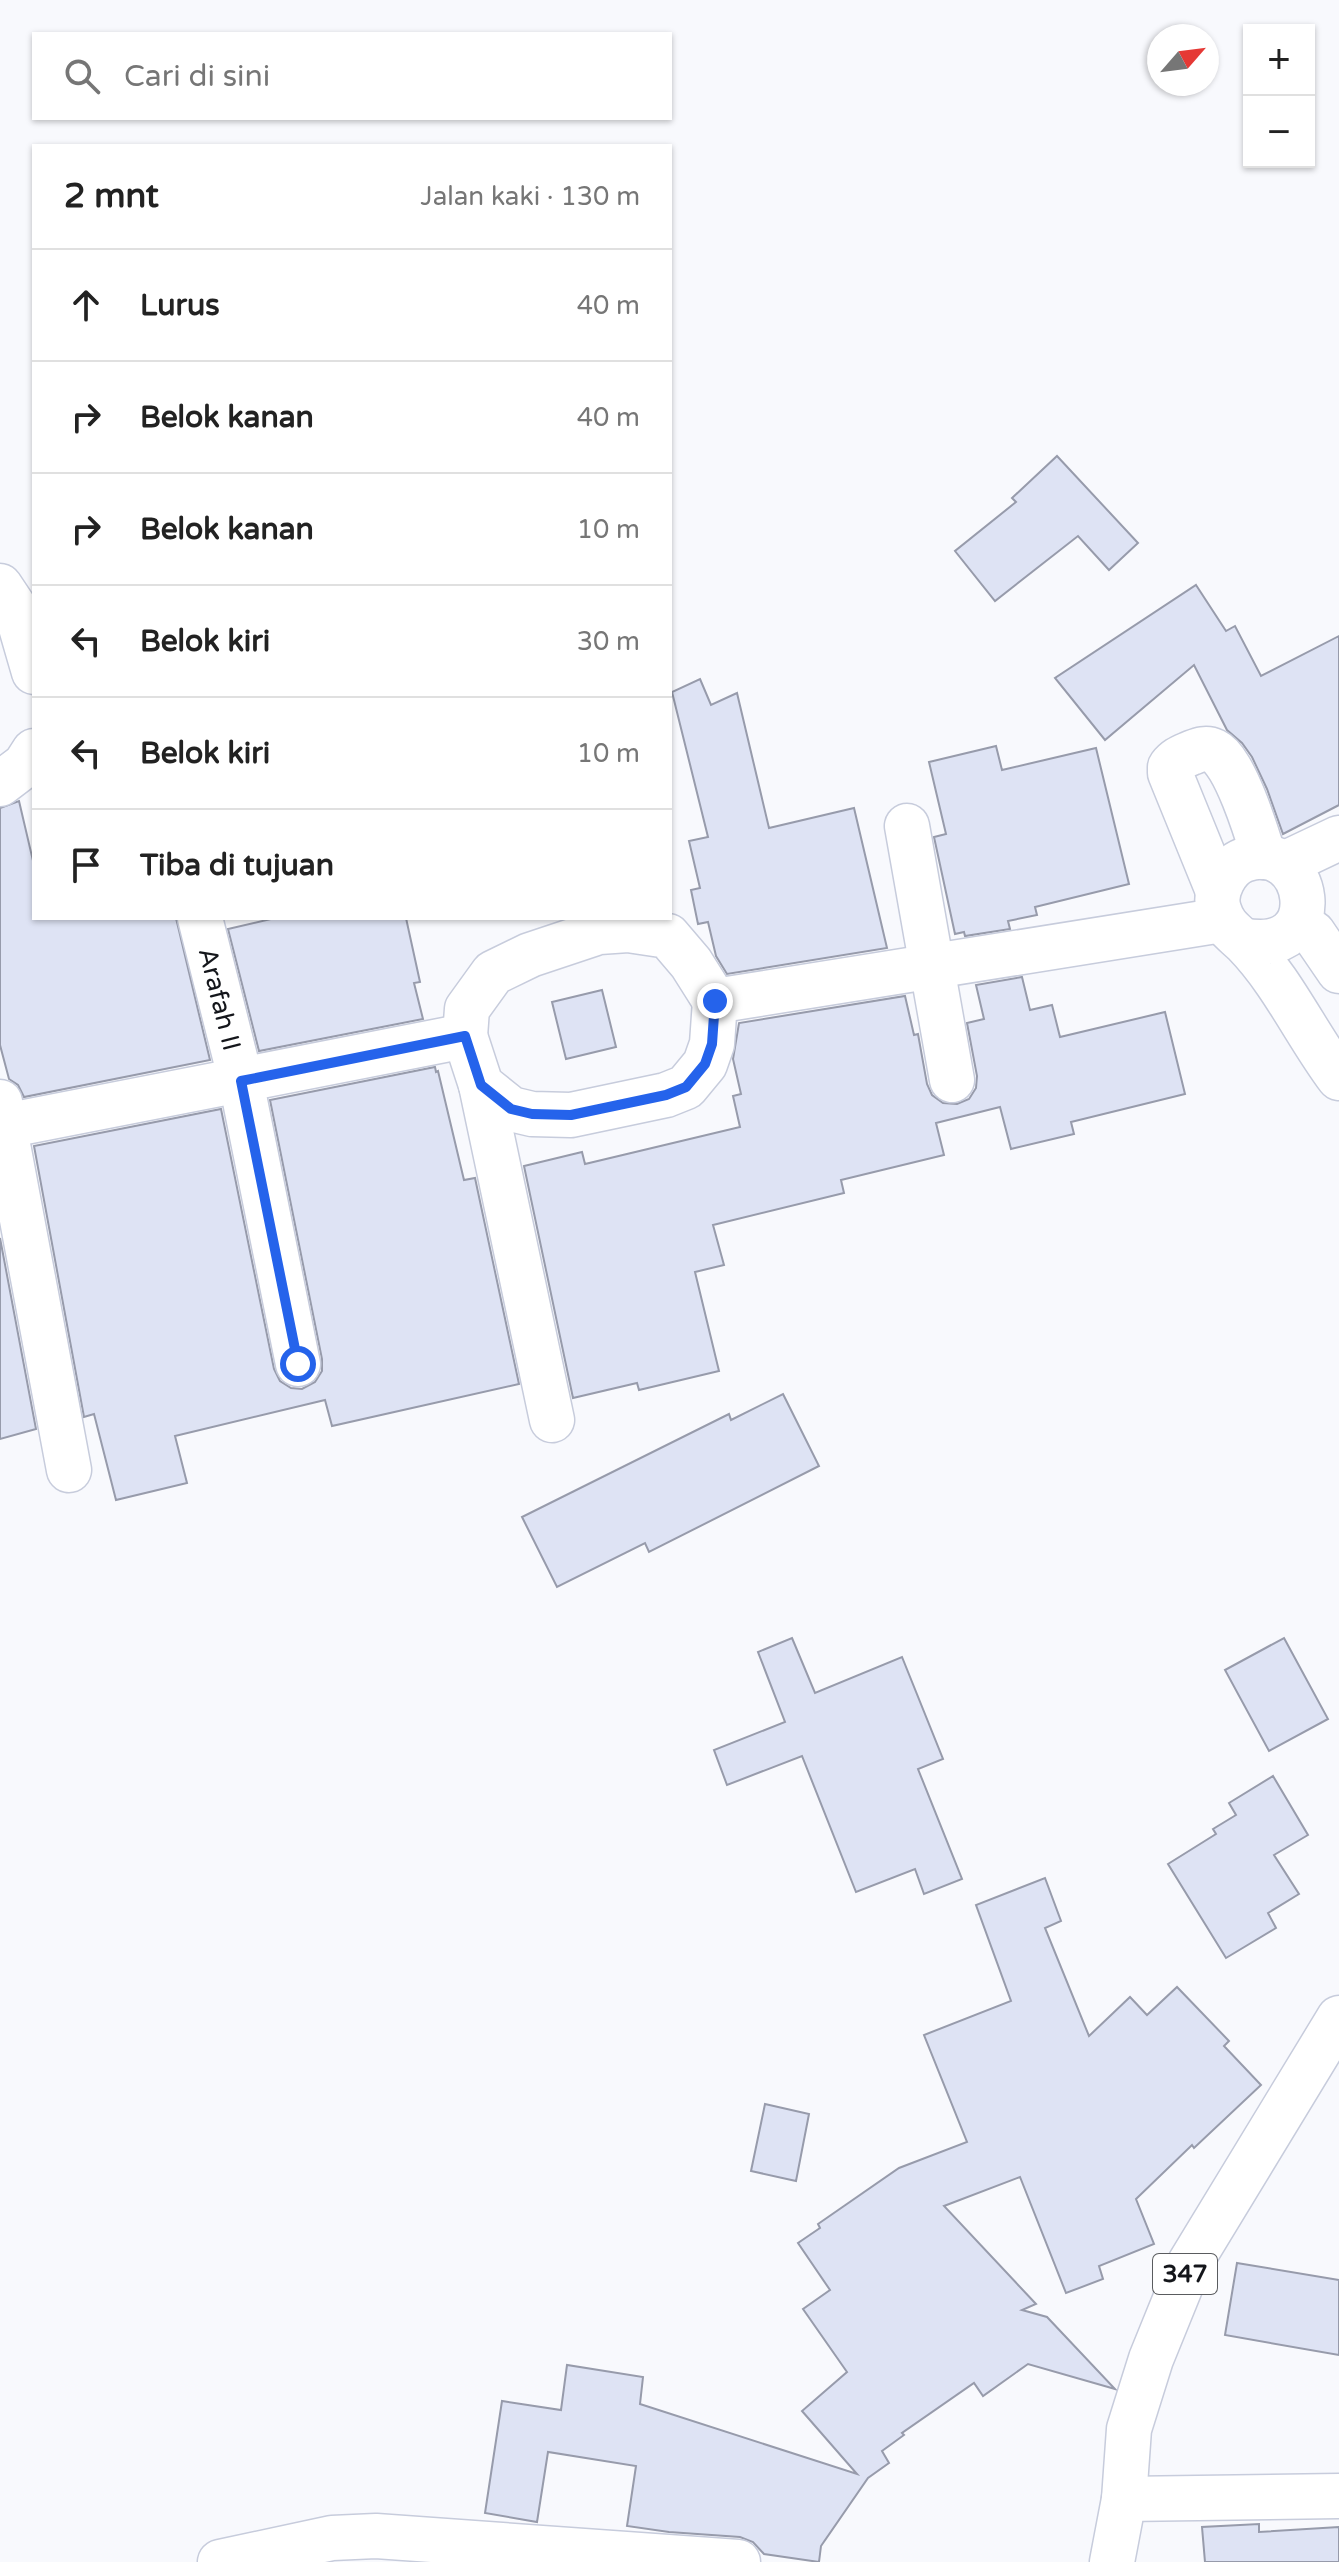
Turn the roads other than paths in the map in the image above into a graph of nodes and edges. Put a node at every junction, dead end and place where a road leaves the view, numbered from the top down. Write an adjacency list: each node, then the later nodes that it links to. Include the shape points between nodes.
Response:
1 (0, 586): 2 (street, via 16,610)
2 (32, 665)
3 (32, 754): 4 (street)
4 (0, 784)
5 (907, 826): 12 (street)
6 (1339, 838): 7 (street)
7 (1274, 861): 8 (street, via 1301,885); 9 (street, via 1243,860 1227,873); 9 (street, via 1227,762 1203,748 1176,760 1170,773)
8 (1313, 912): 9 (street, via 1283,938 1263,944); 13 (street, via 1313,933)
9 (1228, 917): 12 (street); 16 (street, via 1284,991)
10 (201, 920): 18 (street, Arafah II)
11 (667, 927): 14 (street); 15 (street, via 599,932 493,973 467,1009)
12 (933, 967): 14 (street); 17 (street)
13 (1339, 971)
14 (715, 1001): 19 (street, via 705,1064 686,1087 666,1095 571,1115 532,1114 511,1109)
15 (465, 1036): 18 (street); 19 (street)
16 (1339, 1078)
17 (952, 1080)
18 (241, 1081): 20 (street); 21 (street, Arafah II)
19 (481, 1085): 22 (street)
20 (2, 1118): 23 (street)
21 (298, 1364)
22 (552, 1420)
23 (69, 1470)
24 (1332, 2044): 26 (street, 347, via 1190,2263 1129,2429)
25 (1339, 2496): 26 (street)
26 (1124, 2499): 29 (street, 347)
27 (220, 2562): 28 (street, via 332,2538 376,2536)
28 (738, 2562)
29 (1112, 2562)

